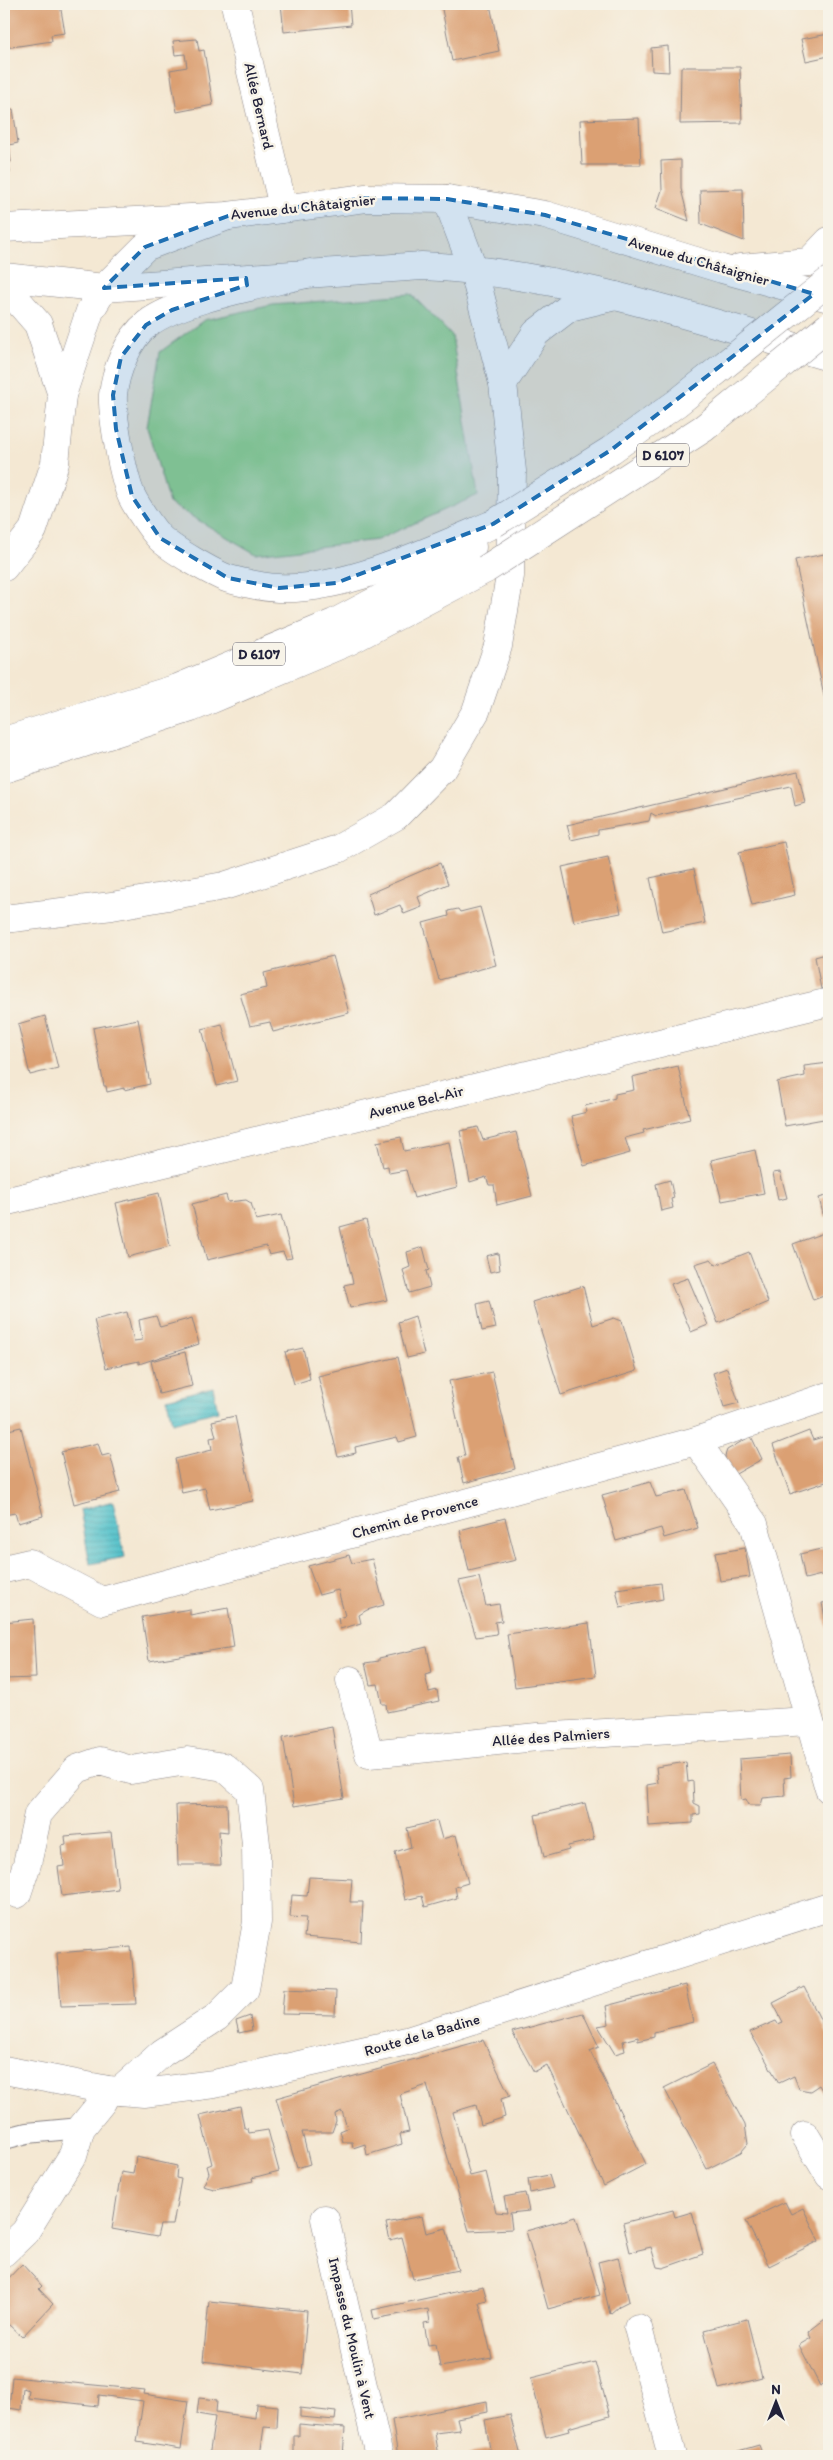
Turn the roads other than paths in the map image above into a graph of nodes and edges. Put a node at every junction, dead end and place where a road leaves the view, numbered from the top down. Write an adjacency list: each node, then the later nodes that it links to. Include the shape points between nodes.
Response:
1 (235, 4): 3 (main road, Allée Bernard)
2 (447, 199): 3 (main road, Avenue du Châtaignier, via 366,198); 7 (main road); 8 (main road, Avenue du Châtaignier, via 545,215)
3 (283, 207): 4 (main road, Avenue du Châtaignier)
4 (228, 216): 5 (main road, Avenue du Châtaignier); 12 (main road, via 145,247)
5 (4, 228)
6 (829, 240): 8 (main road, via 809,262)
7 (473, 268): 9 (main road, via 422,266); 14 (main road); 18 (main road)
8 (722, 269): 15 (main road, Avenue du Châtaignier)
9 (310, 273): 12 (main road); 20 (main road, via 172,310 146,325 122,357 113,395 116,429 132,496 160,538 228,578 279,588 336,583)
10 (4, 277): 12 (main road)
11 (829, 281): 20 (main road, D 6107, bridge, via 677,403 611,450)
12 (104, 288): 19 (main road, via 90,311)
13 (4, 291): 19 (main road, via 18,301 38,324)
14 (616, 296): 17 (main road); 18 (main road, via 570,307 563,312 536,333)
15 (829, 298)
16 (829, 326): 23 (main road, D 6107, bridge, via 704,428 486,569 349,641 191,708)
17 (829, 357)
18 (503, 383): 24 (main road, via 512,471 510,576 498,646 476,711 442,769 396,816 338,849 224,886 112,906)
19 (62, 395): 21 (main road, via 55,463 33,530)
20 (493, 524): 22 (main road, D 6107, via 465,554 334,623 178,688)
21 (4, 566)
22 (4, 741)
23 (4, 769)
24 (4, 918)
25 (829, 1002): 26 (main road, Avenue Bel-Air)
26 (4, 1202)
27 (829, 1396): 28 (main road, Chemin de Provence)
28 (696, 1442): 29 (main road, Chemin de Provence, via 102,1601 30,1563); 31 (main road, via 754,1524)
29 (4, 1569)
30 (350, 1680): 31 (main road, Allée des Palmiers, via 369,1754 537,1736)
31 (809, 1721): 32 (main road)
32 (829, 1788)
33 (17, 1894): 36 (main road, via 38,1814 77,1769 100,1761 131,1770 187,1761 224,1767 250,1790 256,1844 257,1922 245,1989 217,2018 162,2053)
34 (829, 1907): 36 (main road, Route de la Badine, via 407,2042 214,2084 144,2093)
35 (4, 2070): 36 (main road, Route de la Badine)
36 (114, 2090): 37 (main road)
37 (81, 2128): 39 (lane, via 26,2133); 42 (main road, via 73,2155 30,2225)
38 (805, 2135): 40 (main road)
39 (4, 2140)
40 (829, 2176)
41 (325, 2219): 44 (main road, Impasse du Moulin à Vent)
42 (4, 2252)
43 (638, 2328): 45 (main road)
44 (379, 2456)
45 (672, 2456)

